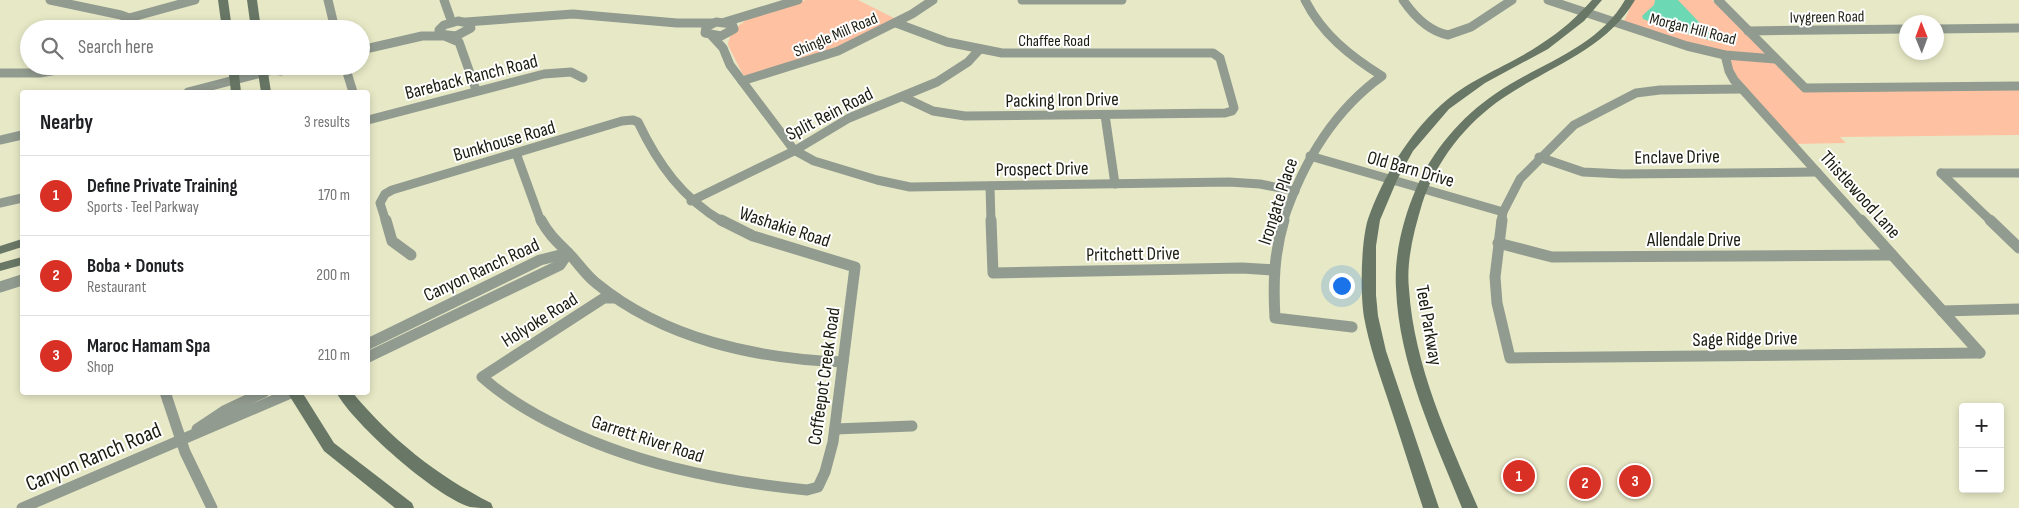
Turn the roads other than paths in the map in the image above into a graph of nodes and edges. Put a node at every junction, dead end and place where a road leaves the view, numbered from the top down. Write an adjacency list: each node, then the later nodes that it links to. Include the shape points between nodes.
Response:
1 (50, 0): 22 (street)
2 (172, 0): 22 (street)
3 (195, 0): 22 (street)
4 (223, 0): 23 (main road)
5 (252, 0): 24 (main road)
6 (328, 0): 25 (street)
7 (444, 0): 21 (street)
8 (798, 0): 20 (street)
9 (933, 0): 29 (street, Shingle Mill Road)
10 (1022, 0): 11 (street)
11 (1122, 0)
12 (1305, 0): 75 (street, Irongate Place, via 1311,15 1325,33 1382,76 1350,102)
13 (1403, 0): 14 (street, via 1416,17 1448,35 1482,21)
14 (1512, 0)
15 (1548, 0): 19 (street, Morgan Hill Road)
16 (1597, 0): 19 (main road)
17 (1630, 0): 30 (main road, Teel Parkway)
18 (1718, 0): 39 (street)
19 (1587, 12): 30 (street, Morgan Hill Road); 79 (main road, via 1544,47 1481,81 1445,107 1408,150)
20 (751, 14): 28 (street); 38 (street)
21 (450, 17): 26 (street); 33 (street)
22 (129, 18)
23 (226, 20)
24 (255, 20)
25 (333, 20)
26 (464, 21): 27 (street); 33 (street); 40 (street, via 471,26)
27 (487, 21): 32 (street, via 573,14); 40 (street)
28 (725, 22): 31 (street); 38 (street, via 732,24)
29 (896, 22): 47 (street, Chaffee Road, via 935,39); 58 (street, Shingle Mill Road, via 819,58)
30 (1614, 22): 48 (street, Morgan Hill Road, via 1687,46); 82 (main road, Teel Parkway, via 1579,48 1494,98 1456,134 1432,164)
31 (712, 23): 32 (street); 37 (street)
32 (682, 24): 37 (street)
33 (444, 26): 41 (street); 42 (street, via 438,32)
34 (2019, 28): 36 (street)
35 (1899, 29): 39 (street, Ivygreen Road)
36 (1944, 29)
37 (704, 31): 43 (street)
38 (732, 31): 43 (street); 46 (street)
39 (1748, 31): 49 (street)
40 (466, 32): 42 (street); 44 (street)
41 (422, 36): 42 (street); 45 (street)
42 (445, 36): 44 (street)
43 (712, 36): 46 (street)
44 (459, 42): 65 (street)
45 (370, 48)
46 (723, 48): 58 (street)
47 (979, 50): 66 (street, Split Rein Road, via 961,66); 67 (street, Chaffee Road, via 1027,54 1217,54 1234,107)
48 (1725, 54): 49 (street, Morgan Hill Road); 60 (street, Thistlewood Lane, via 1728,70)
49 (1775, 59): 59 (street, via 1805,88)
50 (0, 73): 51 (street)
51 (20, 74)
52 (234, 75): 57 (main road)
53 (250, 75): 57 (street)
54 (268, 75): 63 (main road)
55 (348, 75): 64 (street)
56 (583, 78): 65 (street, Bareback Ranch Road, via 571,72 544,74)
57 (235, 80): 61 (street); 62 (main road)
58 (742, 82): 73 (street)
59 (2019, 86)
60 (1742, 89): 76 (street, via 1636,93 1574,125); 77 (street, Thistlewood Lane)
61 (196, 90)
62 (236, 90)
63 (266, 90)
64 (352, 90)
65 (476, 90): 69 (street, Bareback Ranch Road)
66 (903, 97): 68 (street, Packing Iron Drive, via 934,111 965,116); 73 (street, Split Rein Road, via 848,118)
67 (1225, 113): 68 (street, Packing Iron Drive)
68 (1105, 115): 80 (street)
69 (370, 119)
70 (634, 120): 74 (street, Bunkhouse Road); 85 (street, Washakie Road, via 667,174)
71 (20, 135): 72 (street)
72 (0, 140)
73 (794, 150): 81 (street, Prospect Drive, via 814,161 910,187); 85 (street, Split Rein Road)
74 (516, 153): 92 (street, via 542,221 554,241); 93 (street, Bunkhouse Road, via 385,194 380,203 392,241)
75 (1310, 156): 79 (street, Old Barn Drive); 83 (street, Irongate Place)
76 (1539, 157): 77 (street, Enclave Drive, via 1583,172); 87 (street, via 1520,179)
77 (1817, 172): 94 (street, Thistlewood Lane)
78 (2019, 173): 90 (street, via 1941,173)
79 (1391, 180): 82 (street, Old Barn Drive); 123 (main road, via 1371,235 1369,295 1379,352)
80 (1114, 184): 81 (street, Prospect Drive); 83 (street, Prospect Drive, via 1229,182)
81 (990, 186): 98 (street, Pritchett Drive, via 993,274)
82 (1420, 189): 87 (street, Old Barn Drive); 124 (main road, Teel Parkway, via 1406,240 1402,287 1409,336 1432,415)
83 (1295, 191): 98 (street, Irongate Place, via 1280,233)
84 (20, 198): 86 (street)
85 (691, 200): 97 (street, Washakie Road, via 734,230 774,245)
86 (0, 203)
87 (1503, 212): 88 (street)
88 (1498, 243): 94 (street, Allendale Drive, via 1552,257); 106 (street, Sage Ridge Drive, via 1497,303 1510,358)
89 (20, 244): 91 (main road)
90 (2019, 248)
91 (0, 250)
92 (568, 253): 101 (street, via 595,283); 105 (street, Canyon Ranch Road, via 540,260); 107 (street, Canyon Ranch Road, via 560,266)
93 (411, 255)
94 (1892, 255): 103 (street, Thistlewood Lane)
95 (20, 262): 96 (main road)
96 (0, 267)
97 (855, 267): 108 (street, Coffeepot Creek Road)
98 (1274, 270): 104 (street, Irongate Place, via 1275,318)
99 (20, 281): 100 (street)
100 (0, 287)
101 (616, 298): 108 (street, via 663,323 718,343 795,360); 109 (street, Holyoke Road, via 604,298)
102 (2019, 309): 103 (street)
103 (1942, 311): 106 (street, Thistlewood Lane)
104 (1352, 327)
105 (370, 343)
106 (1980, 353)
107 (370, 356)
108 (843, 362): 116 (street, Coffeepot Creek Road)
109 (482, 377): 118 (street, Garrett River Road, via 549,422 640,459 741,483 807,490)
110 (167, 395): 117 (street)
111 (258, 395): 117 (street, Canyon Ranch Road, via 224,411)
112 (286, 395): 117 (street, Canyon Ranch Road)
113 (295, 395): 121 (main road, via 329,447)
114 (345, 395): 122 (main road, via 399,453 441,484)
115 (912, 426): 116 (street)
116 (834, 429): 118 (street, Coffeepot Creek Road, via 825,472)
117 (180, 441): 119 (street, Canyon Ranch Road); 120 (street)
118 (818, 487)
119 (22, 508)
120 (212, 508)
121 (406, 508)
122 (485, 508)
123 (1431, 508)
124 (1470, 508)

